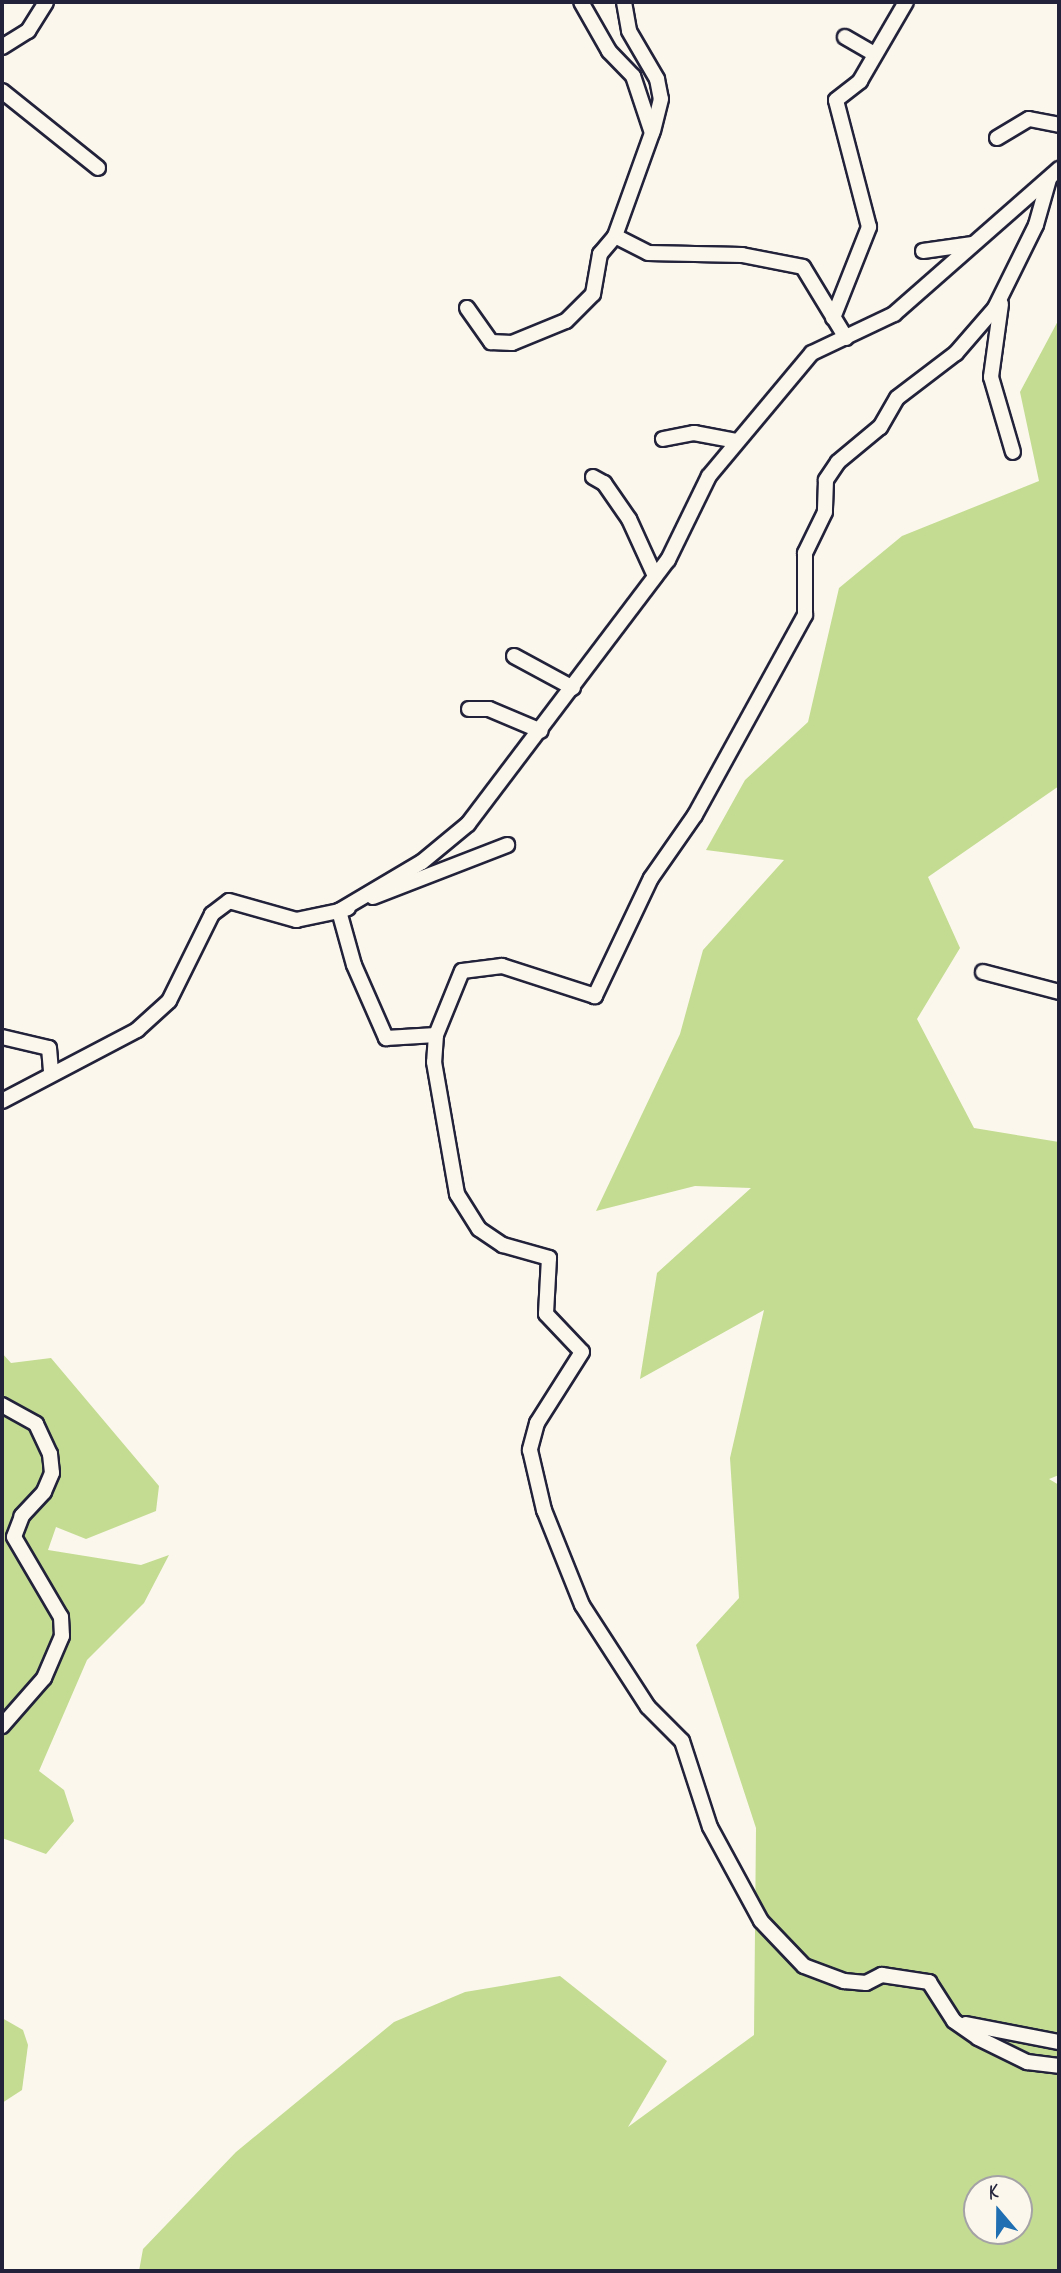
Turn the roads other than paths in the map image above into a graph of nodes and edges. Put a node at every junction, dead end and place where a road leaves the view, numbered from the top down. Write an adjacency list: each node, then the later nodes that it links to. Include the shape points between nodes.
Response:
1 (47, 2): 6 (street, via 28,31)
2 (582, 2): 10 (street, via 610,51 633,76)
3 (624, 2): 10 (street, via 629,31 657,79 661,99)
4 (906, 2): 7 (street)
5 (845, 37): 7 (street)
6 (2, 47)
7 (871, 52): 19 (street, via 860,80 836,100 869,227)
8 (2, 91): 12 (street)
9 (1059, 125): 11 (street, via 1029,119)
10 (652, 133): 14 (street)
11 (997, 138)
12 (98, 168)
13 (1054, 174): 15 (street); 17 (street)
14 (615, 236): 18 (street, via 600,254 593,294 566,321 512,343 491,342); 19 (street, via 648,253 719,253 803,267)
15 (974, 243): 16 (street); 20 (street, via 894,314)
16 (923, 251)
17 (1003, 291): 23 (street, via 991,377); 34 (street, via 978,331 897,398 880,427 838,461 826,481 825,512 805,553 805,615 695,815 651,878 595,996 484,964 462,971 451,986)
18 (467, 307)
19 (833, 318): 20 (street)
20 (846, 338): 22 (street, via 812,353)
21 (663, 439): 22 (street, via 694,433)
22 (737, 441): 25 (street, via 709,476 690,527)
23 (1013, 452)
24 (593, 477): 25 (street, via 604,483 629,519)
25 (655, 576): 27 (street)
26 (514, 656): 27 (street)
27 (573, 688): 29 (street)
28 (469, 709): 29 (street, via 489,709)
29 (541, 731): 31 (street, via 468,824 422,862)
30 (508, 845): 31 (street)
31 (339, 911): 34 (street, via 386,1038); 36 (street, via 296,920 229,901 212,914 169,1002 112,1048)
32 (984, 972): 33 (street)
33 (1059, 992)
34 (436, 1035): 40 (street, via 437,1097 449,1127 446,1152 457,1194 479,1229 503,1245 550,1258 546,1314 582,1352 537,1423 530,1450 533,1479 582,1605 648,1707 682,1741 710,1827 761,1921 786,1951 844,1980 866,1983 882,1975 929,1982)
35 (2, 1037): 36 (street, via 49,1048)
36 (51, 1072): 37 (street)
37 (2, 1101)
38 (2, 1405): 39 (street, via 36,1424 50,1454 48,1482 14,1537 61,1617 62,1636 44,1678)
39 (2, 1726)
40 (954, 2021): 41 (street); 42 (street, via 1027,2062)
41 (1059, 2042)
42 (1059, 2066)

